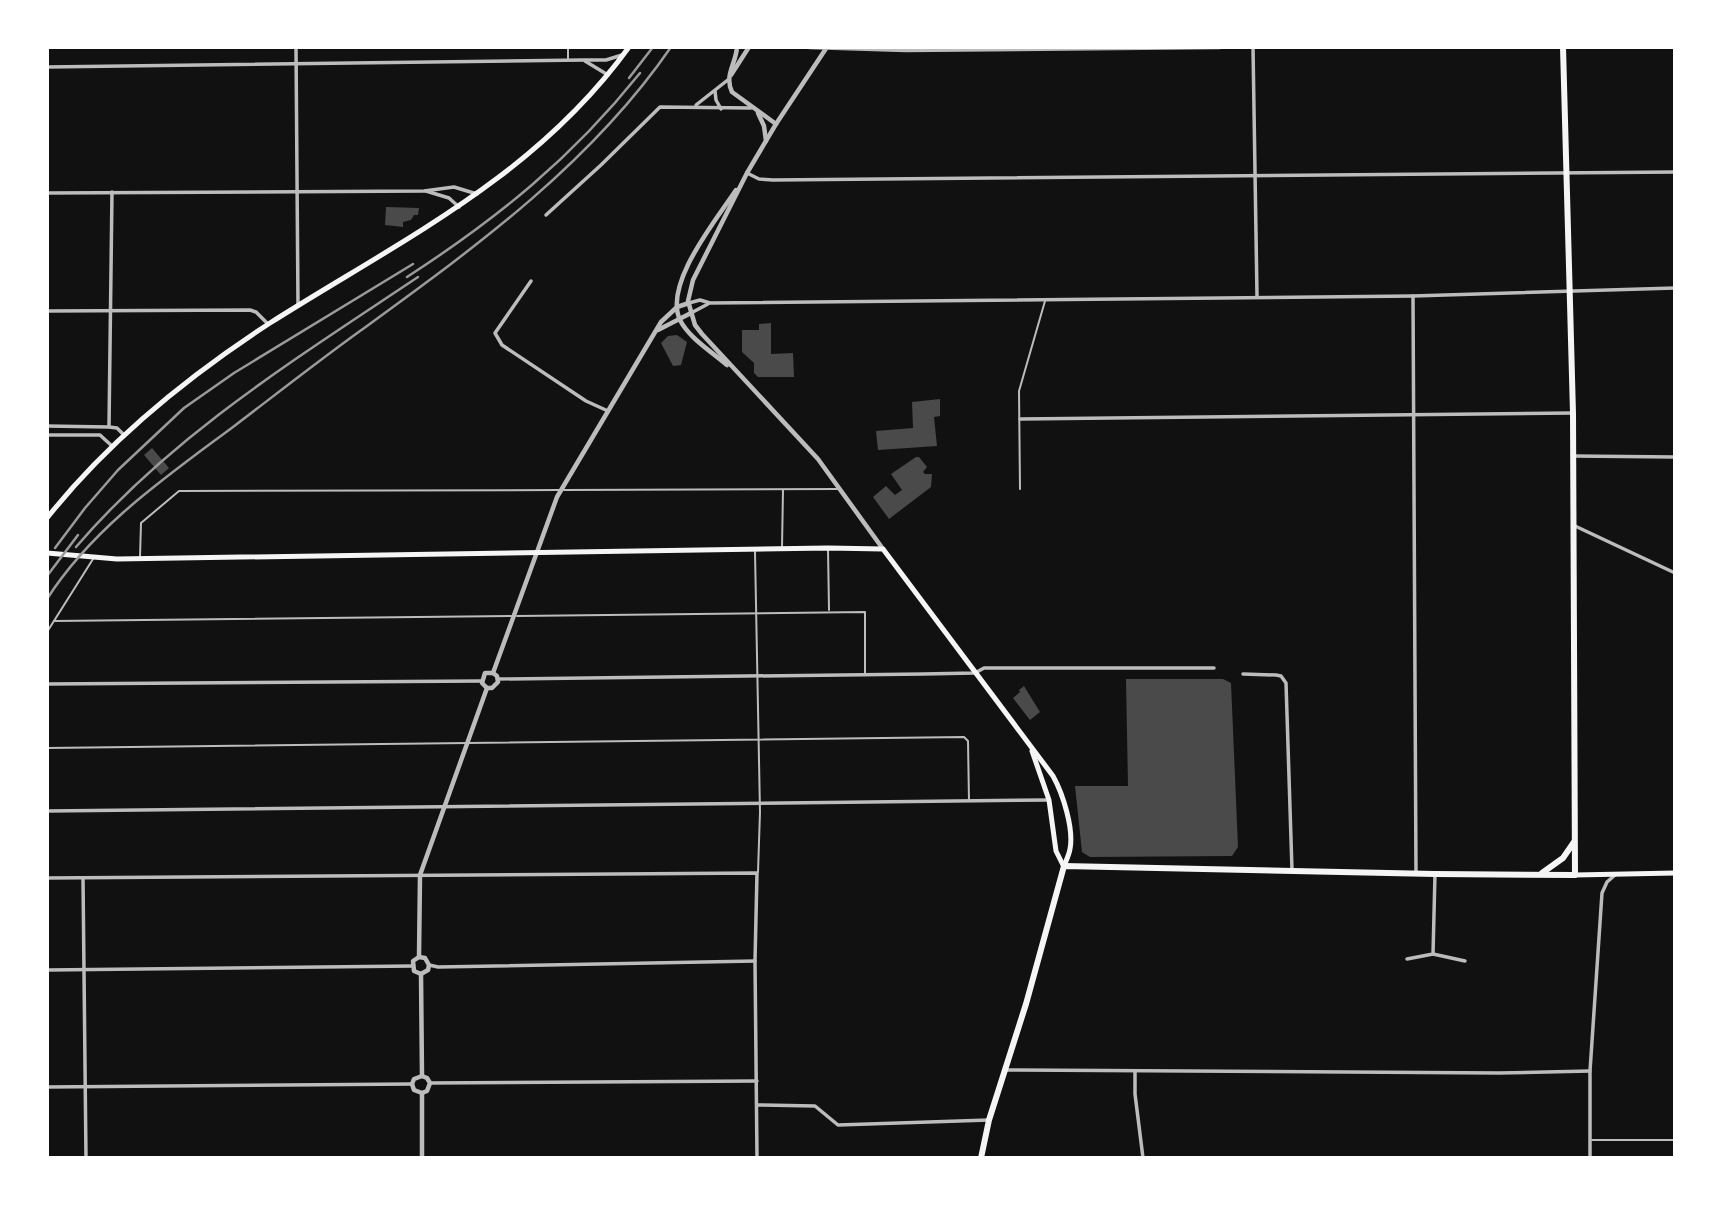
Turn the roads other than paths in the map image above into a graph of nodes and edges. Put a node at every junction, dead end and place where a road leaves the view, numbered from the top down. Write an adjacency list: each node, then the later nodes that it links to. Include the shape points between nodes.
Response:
1 (296, 47): 15 (street)
2 (568, 47): 13 (lane)
3 (629, 47): 12 (main road)
4 (737, 47): 18 (street)
5 (749, 47): 18 (street)
6 (809, 47): 10 (street)
7 (1220, 47): 11 (street)
8 (1253, 47): 29 (street)
9 (1563, 47): 28 (main road)
10 (826, 48): 11 (street); 24 (street)
11 (907, 49)
12 (624, 54): 14 (street); 17 (main road)
13 (568, 60): 14 (street); 15 (street)
14 (583, 60): 17 (street)
15 (296, 63): 16 (street); 33 (street)
16 (47, 67)
17 (608, 75): 34 (main road, via 544,142)
18 (729, 79): 19 (street); 21 (street, via 732,92)
19 (715, 91): 20 (street); 22 (street)
20 (694, 106): 22 (street); 36 (street, via 665,106 651,114)
21 (751, 108): 22 (street); 23 (street)
22 (721, 109)
23 (758, 112): 24 (street); 25 (street)
24 (776, 124): 25 (street)
25 (766, 142): 27 (street)
26 (1675, 172): 28 (street)
27 (747, 173): 29 (street, via 765,180); 43 (street, via 693,280); 46 (street, via 688,266)
28 (1567, 173): 29 (street); 39 (main road)
29 (1256, 175): 40 (street)
30 (424, 191): 33 (street); 34 (street, via 454,187); 35 (street, via 449,198)
31 (47, 192): 32 (street)
32 (112, 192): 33 (street); 48 (street)
33 (299, 192): 45 (street)
34 (477, 194): 35 (main road)
35 (459, 207): 45 (main road)
36 (546, 215)
37 (531, 281): 54 (street, via 499,324 496,337 586,401)
38 (1675, 288): 39 (street)
39 (1570, 291): 41 (street); 55 (main road)
40 (1257, 296): 41 (street); 42 (street)
41 (1413, 296): 56 (street)
42 (1045, 299): 44 (street); 57 (lane, via 1019,391)
43 (689, 303): 44 (street); 46 (street); 49 (street)
44 (710, 303): 49 (street)
45 (298, 306): 51 (main road)
46 (677, 307): 50 (street); 52 (street)
47 (47, 311): 48 (street)
48 (111, 311): 51 (street, via 250,310); 59 (street)
49 (691, 313): 50 (street); 53 (street, via 702,334)
50 (680, 319): 52 (street); 53 (street)
51 (268, 324): 61 (main road, via 199,372)
52 (654, 333): 54 (street)
53 (741, 377): 67 (street)
54 (608, 411): 69 (street)
55 (1573, 413): 56 (street); 64 (main road)
56 (1413, 415): 57 (street); 111 (street)
57 (1020, 419): 68 (lane)
58 (47, 426): 59 (street)
59 (108, 427): 61 (street); 62 (street)
60 (47, 435): 62 (street)
61 (124, 435): 63 (main road)
62 (103, 436): 63 (street)
63 (112, 446): 70 (main road)
64 (1573, 456): 65 (street); 71 (main road)
65 (1675, 457)
66 (783, 489): 67 (lane); 69 (lane); 74 (lane)
67 (841, 489): 73 (street)
68 (1020, 489)
69 (561, 490): 77 (street); 79 (lane, via 178,491 141,523)
70 (47, 518)
71 (1573, 525): 80 (street); 105 (main road)
72 (828, 548): 73 (main road); 74 (main road); 81 (lane)
73 (883, 549): 88 (main road)
74 (782, 550): 75 (main road)
75 (755, 551): 77 (main road); 82 (lane)
76 (47, 553): 78 (main road)
77 (537, 553): 79 (main road); 83 (street)
78 (92, 556): 79 (main road); 84 (lane)
79 (140, 558)
80 (1675, 573)
81 (829, 611): 82 (lane); 91 (lane, via 865,612)
82 (756, 613): 83 (lane); 90 (lane)
83 (514, 616): 84 (lane); 87 (street)
84 (54, 621): 85 (lane)
85 (47, 632)
86 (1214, 668): 88 (street, via 984,668)
87 (493, 673): 92 (street); 93 (street, via 485,673)
88 (975, 673): 91 (street); 99 (main road)
89 (1243, 674): 107 (street, via 1276,675 1286,682)
90 (755, 675): 91 (street); 92 (street); 96 (lane)
91 (865, 676)
92 (498, 679): 95 (street, via 495,686)
93 (481, 681): 94 (street); 95 (street)
94 (47, 684)
95 (487, 688): 97 (street)
96 (757, 741): 97 (lane); 101 (lane, via 964,737 968,741); 102 (lane)
97 (467, 744): 98 (lane); 103 (street)
98 (47, 748)
99 (1031, 748): 100 (main road); 106 (main road, via 1047,765 1061,793 1070,841)
100 (1049, 800): 101 (street); 106 (main road, via 1056,850)
101 (969, 801): 102 (street)
102 (759, 805): 103 (street); 108 (lane)
103 (443, 808): 104 (street); 114 (street)
104 (47, 811)
105 (1575, 841): 113 (main road); 115 (main road, via 1563,858)
106 (1064, 866): 107 (main road); 128 (main road)
107 (1292, 870): 111 (main road)
108 (757, 873): 114 (street); 121 (street)
109 (1616, 873): 110 (main road); 113 (main road); 130 (street, via 1602,894)
110 (1675, 873)
111 (1416, 874): 112 (main road)
112 (1435, 874): 115 (main road); 118 (street)
113 (1575, 874): 115 (main road)
114 (420, 875): 117 (street); 119 (street)
115 (1539, 875)
116 (47, 878): 117 (street)
117 (83, 878): 126 (street)
118 (1433, 954): 120 (street); 122 (street)
119 (419, 957): 123 (street); 124 (street)
120 (1407, 959)
121 (755, 961): 123 (street); 132 (street)
122 (1465, 961)
123 (429, 965): 127 (street)
124 (412, 966): 126 (street); 127 (street)
125 (47, 970): 126 (street)
126 (84, 970): 136 (street)
127 (421, 974): 131 (street)
128 (1004, 1070): 129 (street); 139 (main road)
129 (1135, 1071): 130 (street); 146 (street)
130 (1590, 1071): 140 (street)
131 (422, 1076): 133 (street); 134 (street)
132 (757, 1081): 133 (street); 138 (street)
133 (430, 1083): 137 (street)
134 (412, 1084): 136 (street); 137 (street)
135 (47, 1087): 136 (street)
136 (86, 1087): 142 (street)
137 (422, 1093): 143 (street)
138 (757, 1105): 139 (street, via 815,1106 838,1125); 144 (street)
139 (989, 1120): 145 (main road)
140 (1590, 1139): 141 (lane); 147 (street)
141 (1675, 1140)
142 (86, 1158)
143 (422, 1158)
144 (757, 1158)
145 (981, 1158)
146 (1143, 1158)
147 (1590, 1158)

